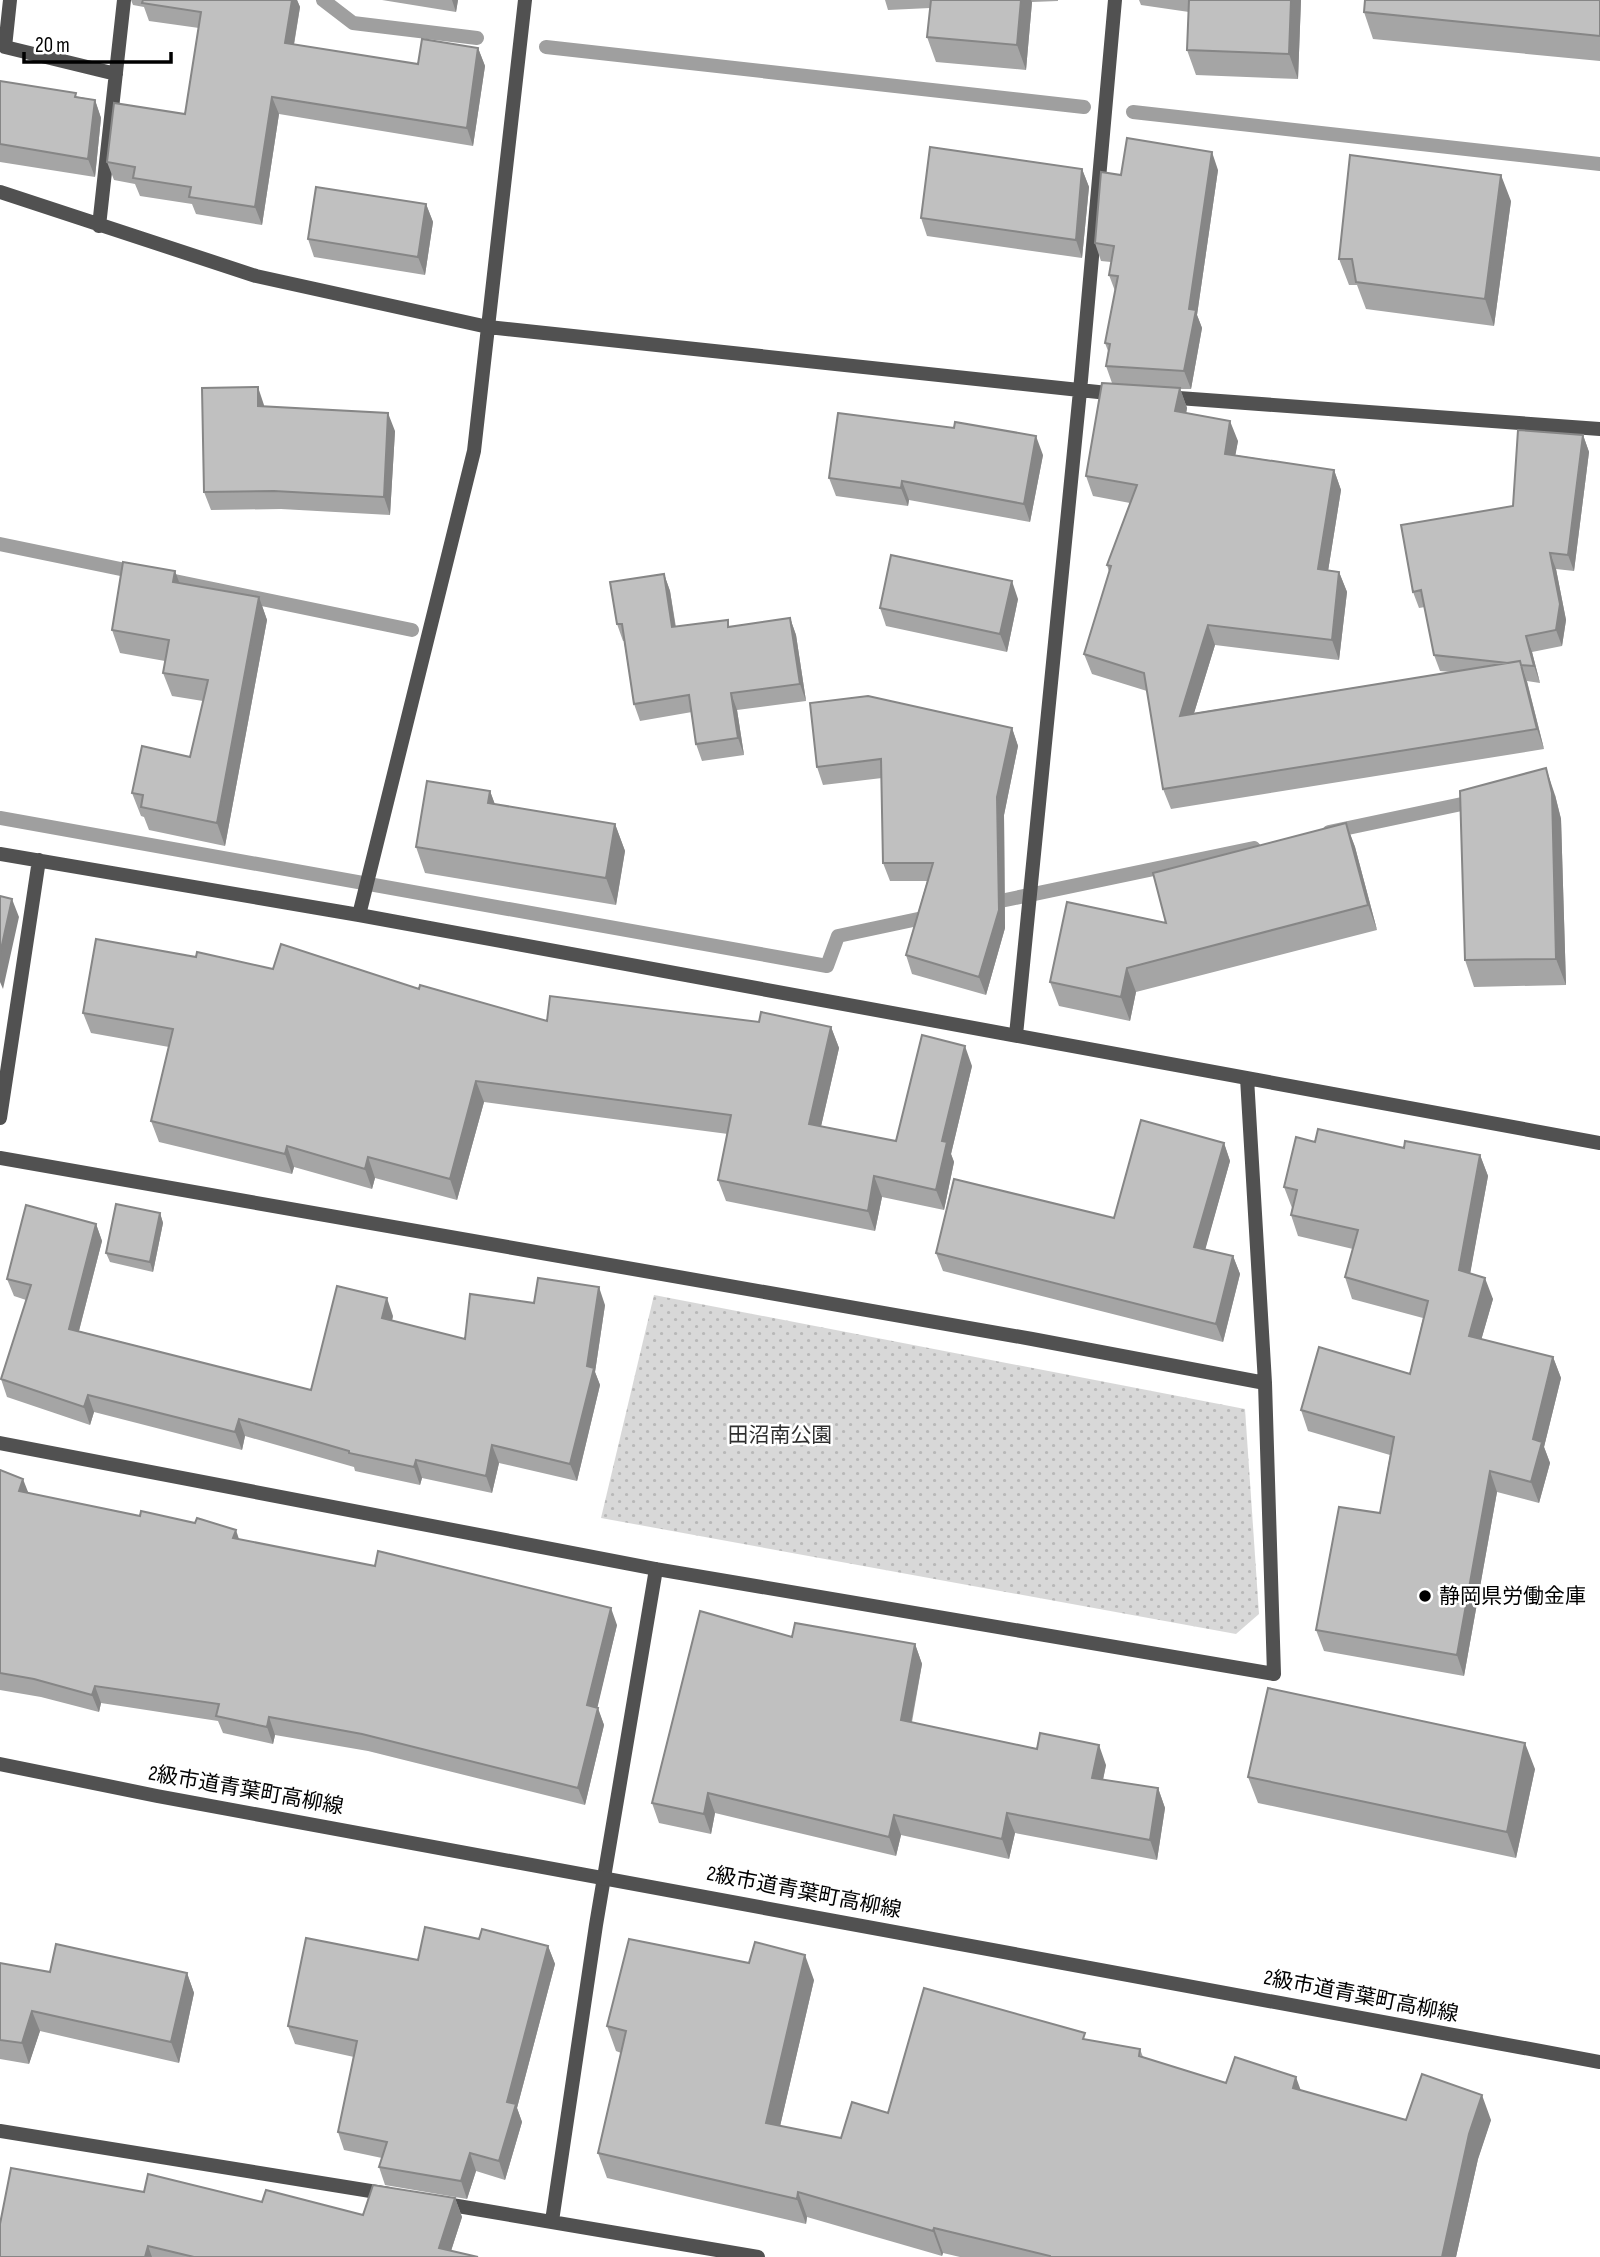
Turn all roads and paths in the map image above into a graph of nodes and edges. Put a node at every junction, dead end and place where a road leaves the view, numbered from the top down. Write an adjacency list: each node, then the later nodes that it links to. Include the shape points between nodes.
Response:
1 (9, 0): 5 (street, via 5,47)
2 (124, 0): 5 (street)
3 (526, 0): 8 (street)
4 (1115, 0): 9 (street)
5 (116, 74): 7 (street)
6 (0, 192): 7 (street)
7 (99, 226): 8 (street, via 256,276)
8 (488, 327): 9 (street); 13 (street, via 474,451)
9 (1080, 391): 10 (street); 14 (street)
10 (1600, 429)
11 (0, 854): 12 (street)
12 (38, 860): 13 (street); 16 (street)
13 (359, 915): 14 (street)
14 (1016, 1035): 15 (street)
15 (1247, 1078): 17 (street); 19 (street)
16 (0, 1118)
17 (1600, 1143)
18 (0, 1158): 19 (street)
19 (1265, 1383): 21 (street, via 1274,1674)
20 (0, 1443): 21 (street)
21 (656, 1569): 23 (street)
22 (0, 1764): 23 (street, 2級市道青葉町高柳線)
23 (604, 1876): 24 (street, 2級市道青葉町高柳線); 28 (street)
24 (1600, 2062)
25 (0, 2131): 26 (street)
26 (400, 2196)
27 (428, 2201): 28 (street)
28 (552, 2221): 29 (street)
29 (758, 2257)

